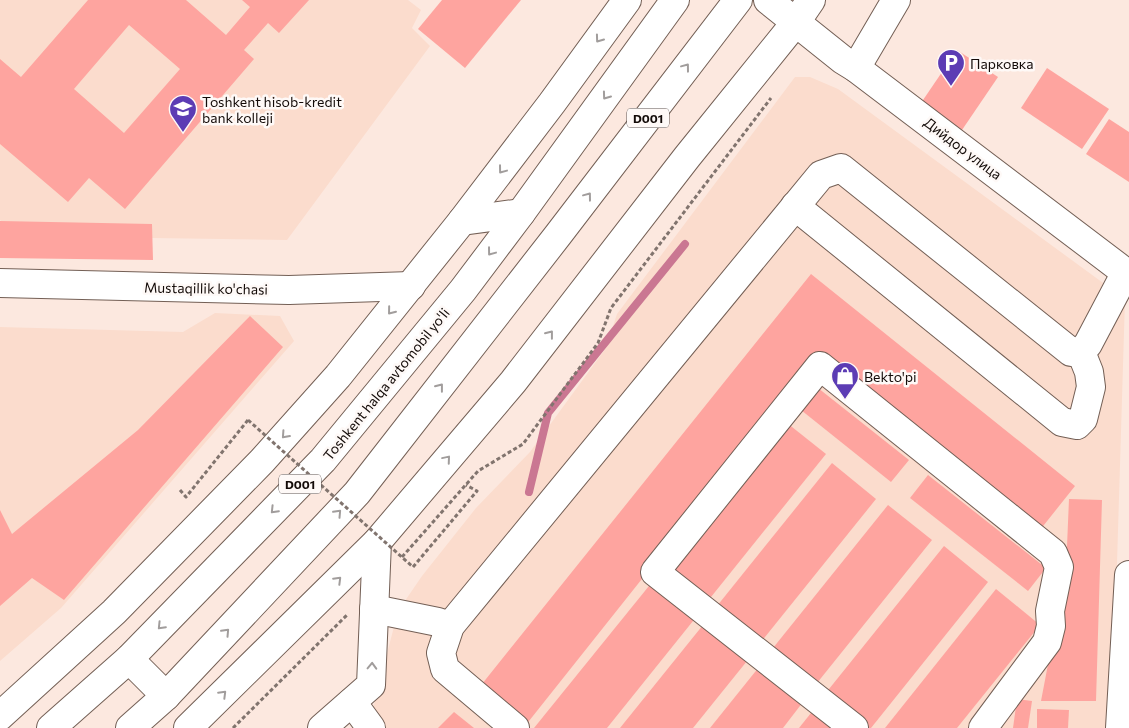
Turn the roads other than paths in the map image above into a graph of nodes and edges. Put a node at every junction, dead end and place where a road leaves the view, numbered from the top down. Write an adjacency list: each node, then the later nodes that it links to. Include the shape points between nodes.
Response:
1 (627, 0): 10 (main road, one-way to 10)
2 (675, 0): 9 (main road, Toshkent halqa avtomobil yo'li / D001, one-way to 9)
3 (738, 0): 20 (main road, D001, one-way to 3, via 357,493)
4 (768, 0): 6 (main road, Дийдор улица)
5 (896, 0): 7 (main road)
6 (803, 11): 7 (main road, Дийдор улица, via 814,38); 15 (main road, one-way to 6, via 513,382)
7 (856, 68): 11 (main road, Дийдор улица)
8 (795, 206): 14 (main road, via 821,175 841,168 1071,352); 14 (main road, via 1062,422 1076,425 1083,419 1091,387); 18 (main road)
9 (521, 213): 10 (main road); 19 (main road, Toshkent halqa avtomobil yo'li / D001, one-way to 19, via 463,290 323,460)
10 (462, 221): 13 (main road)
11 (1127, 274): 14 (main road)
12 (0, 283): 13 (main road, Mustaqillik ko'chasi, via 289,290)
13 (411, 286): 22 (main road, one-way to 22, via 338,376 262,461 114,612)
14 (1081, 352)
15 (377, 542): 17 (main road); 26 (main road, one-way to 15)
16 (1129, 575): 31 (main road)
17 (374, 609): 18 (main road); 21 (main road, one-way to 17, via 371,685)
18 (450, 626): 29 (main road, via 441,653 445,669)
19 (129, 658): 20 (main road); 24 (main road, Toshkent halqa avtomobil yo'li / D001)
20 (166, 696): 25 (main road, D001)
21 (352, 702): 27 (main road); 28 (main road)
22 (0, 716)
23 (991, 723): 30 (main road, via 1047,642 1059,567 1053,553 820,366 654,572)
24 (51, 728)
25 (130, 728)
26 (188, 728)
27 (322, 728)
28 (370, 728)
29 (515, 728)
30 (854, 728)
31 (1120, 728)

